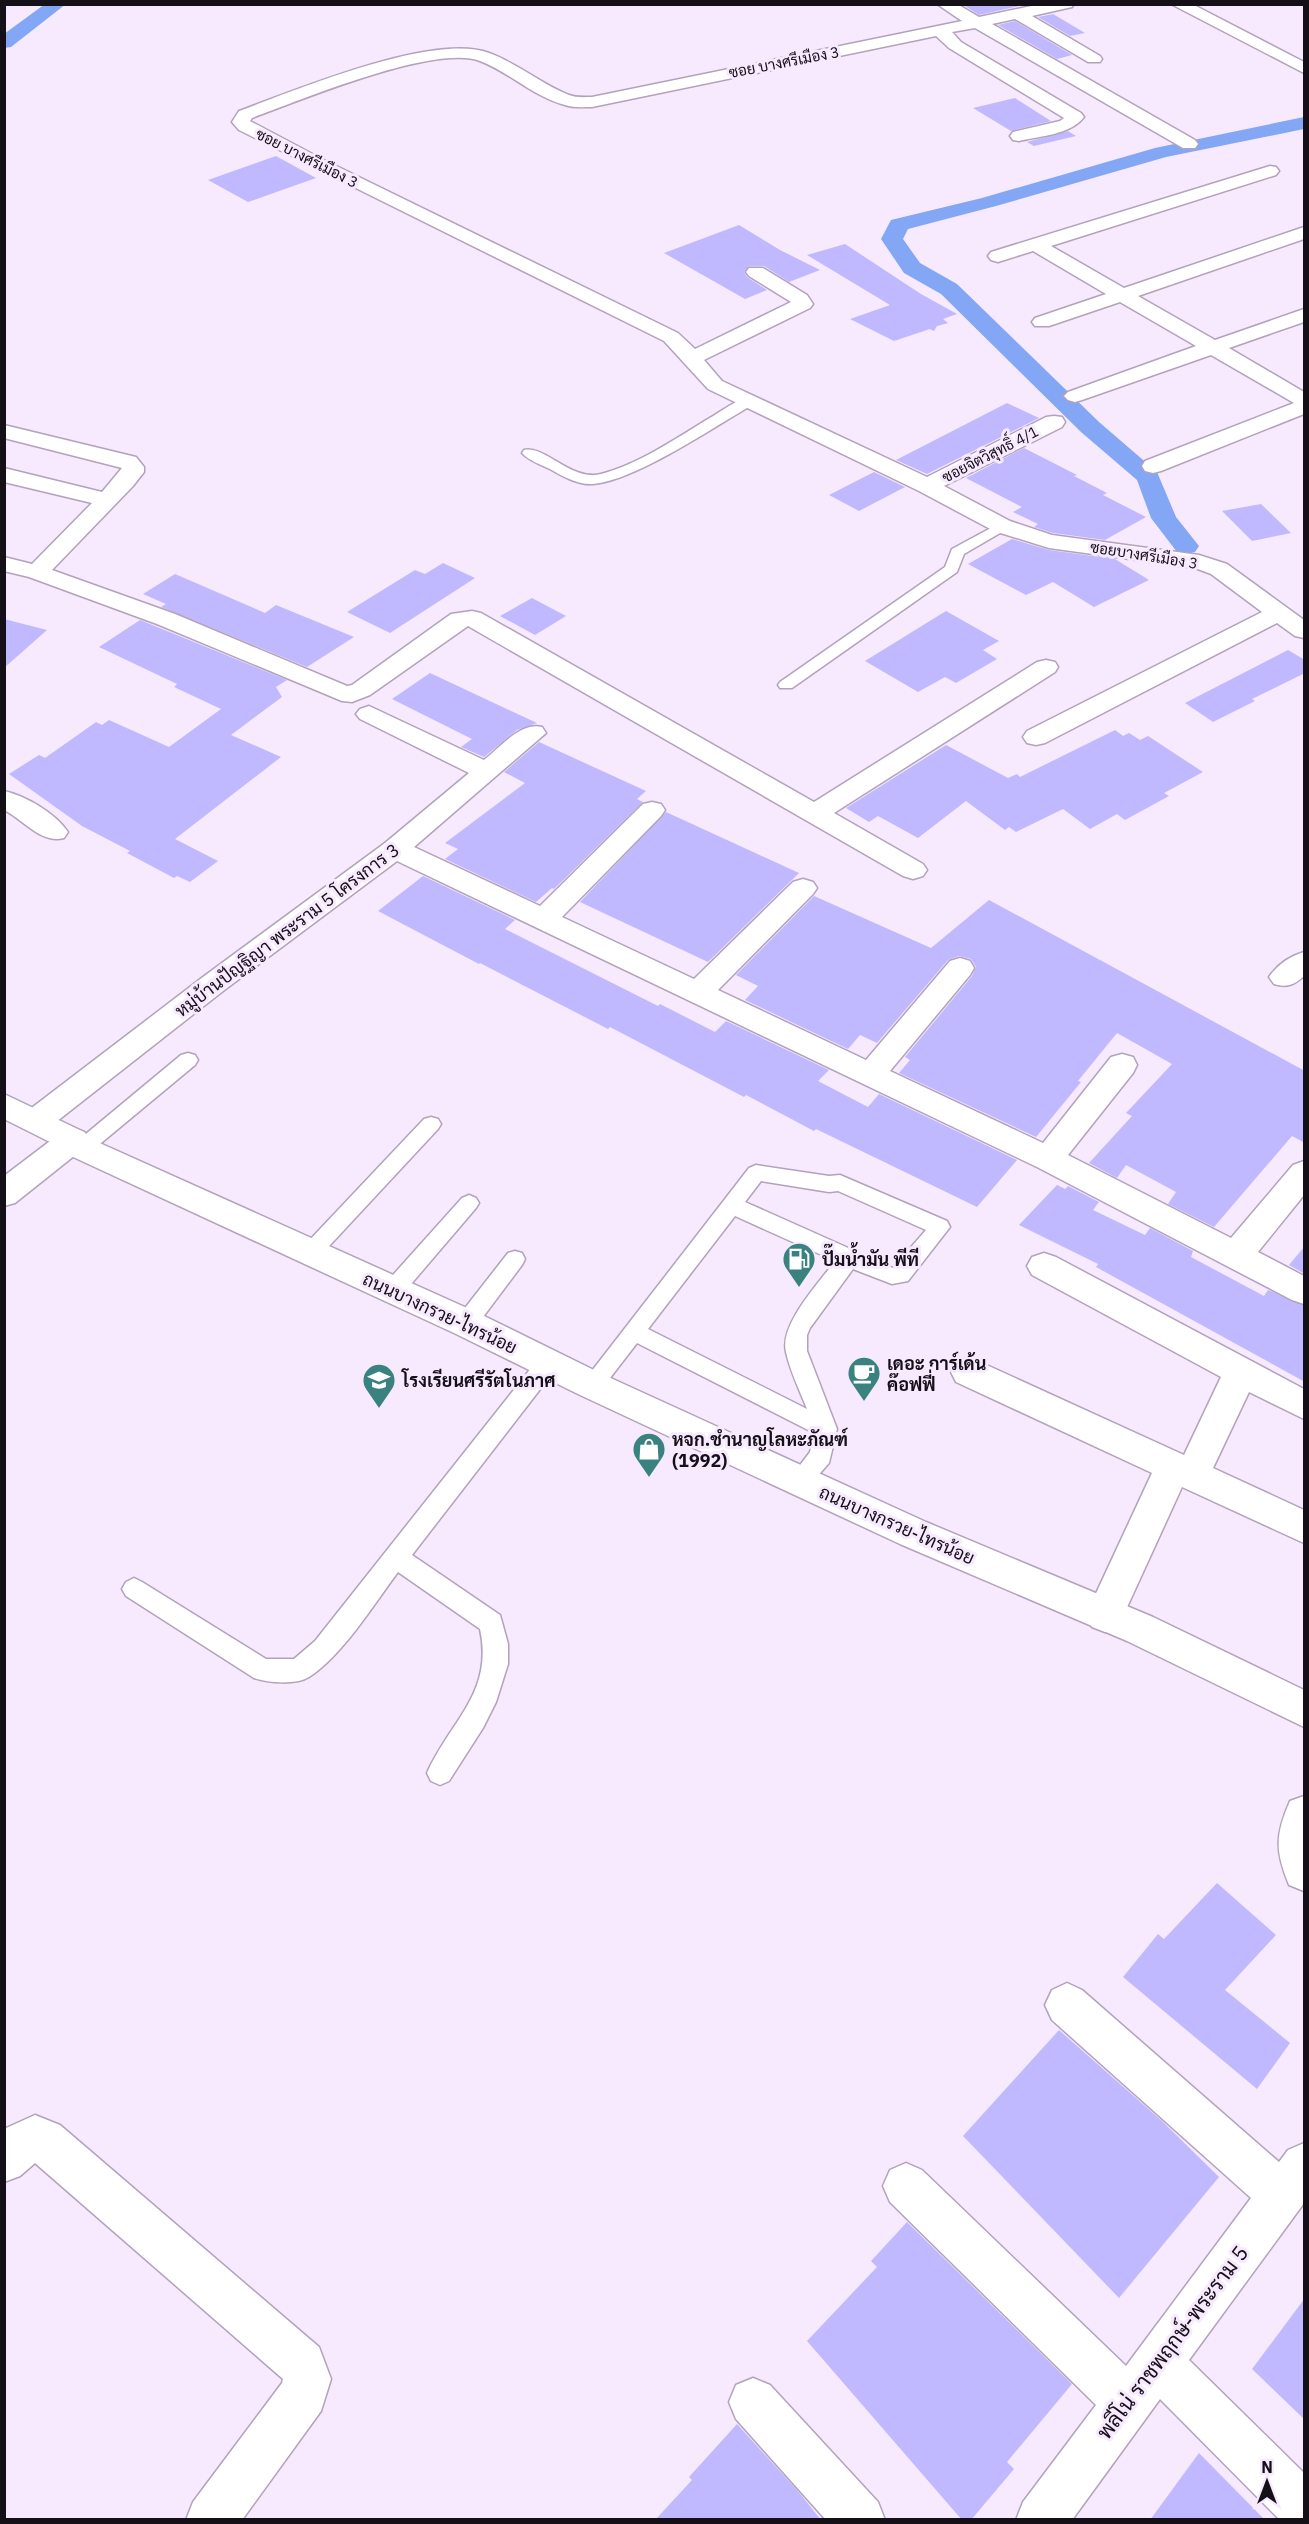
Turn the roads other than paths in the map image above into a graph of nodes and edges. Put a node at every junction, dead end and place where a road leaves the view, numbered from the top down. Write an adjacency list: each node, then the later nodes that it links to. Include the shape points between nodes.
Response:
1 (945, 4): 5 (street)
2 (1066, 4): 4 (street, ซอย บางศรีเมือง 3)
3 (1179, 4): 8 (street)
4 (1019, 15): 5 (street, ซอย บางศรีเมือง 3); 7 (street)
5 (976, 24): 6 (street, ซอย บางศรีเมือง 3); 10 (street)
6 (941, 31): 9 (street, via 955,45 1075,117 1066,125); 20 (street, ซอย บางศรีเมือง 3, via 592,102 568,101 473,53 451,52 358,75 241,119 245,126 314,162 671,337)
7 (1094, 59)
8 (1305, 68)
9 (1019, 136)
10 (1189, 144)
11 (1270, 171): 13 (street)
12 (1305, 233): 16 (street)
13 (1036, 244): 14 (street); 16 (street)
14 (998, 256)
15 (756, 272): 20 (street, via 803,304)
16 (1122, 294): 18 (street); 19 (street)
17 (1305, 315): 19 (street)
18 (1042, 322)
19 (1215, 348): 21 (street); 22 (street)
20 (692, 358): 23 (street, ซอย บางศรีเมือง 3, via 714,385)
21 (1075, 396)
22 (1305, 400)
23 (749, 401): 27 (lane, via 607,478 586,480); 30 (street, ซอย บางศรีเมือง 3)
24 (1305, 407): 28 (street)
25 (1054, 422): 30 (street, ซอยจิตวิสุทธิ์ 4/1)
26 (4, 431): 31 (street, via 128,462 133,472)
27 (529, 453)
28 (1153, 466)
29 (4, 475): 31 (street)
30 (927, 486): 32 (street, ซอย บางศรีเมือง 3)
31 (105, 499): 34 (street)
32 (1002, 526): 35 (street, ซอยบางศรีเมือง 3, via 1049,541 1199,562 1219,569); 38 (lane, via 957,552 952,569)
33 (4, 564): 34 (street)
34 (37, 572): 45 (street, via 351,694 460,619 472,618)
35 (1278, 613): 36 (street, ซอยบางศรีเมือง 3); 41 (street)
36 (1303, 629)
37 (1046, 667): 45 (street)
38 (786, 685)
39 (369, 714): 42 (street)
40 (533, 733): 42 (street, หมู่บ้านปัญฐิญา พระราม 5 โครงการ 3)
41 (1036, 737)
42 (487, 772): 47 (street, หมู่บ้านปัญฐิญา พระราม 5 โครงการ 3)
43 (4, 800): 46 (street)
44 (652, 810): 50 (street)
45 (815, 813): 48 (street)
46 (54, 832)
47 (395, 849): 50 (street); 57 (street, หมู่บ้านปัญฐิญา พระราม 5 โครงการ 3)
48 (913, 870)
49 (803, 888): 52 (street)
50 (543, 920): 52 (street)
51 (960, 968): 55 (street)
52 (697, 993): 55 (street)
53 (188, 1060): 59 (lane)
54 (1122, 1065): 60 (street)
55 (870, 1075): 60 (street)
56 (4, 1105): 57 (street, ถนนบางกรวย-ไทรน้อย)
57 (36, 1121): 59 (street, ถนนบางกรวย-ไทรน้อย)
58 (431, 1124): 65 (lane)
59 (77, 1144): 62 (street); 65 (street, ถนนบางกรวย-ไทรน้อย)
60 (1048, 1159): 66 (street)
61 (1305, 1173): 66 (street)
62 (4, 1194)
63 (469, 1203): 70 (lane)
64 (733, 1206): 67 (lane); 67 (lane, via 758,1173 840,1183 940,1227 901,1275 892,1276); 73 (lane)
65 (311, 1252): 70 (street, ถนนบางกรวย-ไทรน้อย)
66 (1236, 1255): 71 (street)
67 (849, 1258): 79 (lane, via 796,1335 796,1351)
68 (515, 1259): 72 (lane)
69 (1044, 1266): 75 (street)
70 (392, 1291): 72 (street, ถนนบางกรวย-ไทรน้อย)
71 (1305, 1291)
72 (466, 1323): 74 (street, ถนนบางกรวย-ไทรน้อย)
73 (635, 1332): 77 (lane); 79 (lane)
74 (548, 1364): 77 (street, ถนนบางกรวย-ไทรน้อย); 83 (lane)
75 (1241, 1371): 78 (street); 80 (street)
76 (968, 1372): 80 (street)
77 (592, 1385): 81 (street, ถนนบางกรวย-ไทรน้อย)
78 (1305, 1405)
79 (826, 1429): 81 (lane, via 821,1456)
80 (1183, 1471): 82 (street); 85 (street)
81 (799, 1481): 85 (street, ถนนบางกรวย-ไทรน้อย)
82 (1305, 1527)
83 (396, 1557): 84 (lane, via 324,1649 300,1670 263,1670); 87 (lane, via 491,1623 494,1632 498,1667 488,1697)
84 (134, 1589)
85 (1105, 1615): 86 (street, ถนนบางกรวย-ไทรน้อย)
86 (1305, 1709)
87 (440, 1773)
88 (1305, 1815): 89 (street, via 1297,1841)
89 (1305, 1871)
90 (1067, 2005): 92 (street)
91 (4, 2160): 98 (street, via 24,2142 35,2138 44,2142 302,2364 307,2379 304,2394)
92 (1299, 2174): 94 (street, พลีโน่ ราชพฤกษ์-พระราม 5)
93 (906, 2186): 96 (street)
94 (1157, 2362): 96 (street, พลีโน่ ราชพฤกษ์-พระราม 5); 97 (street)
95 (753, 2402): 99 (street)
96 (1128, 2402): 100 (street, พลีโน่ ราชพฤกษ์-พระราม 5)
97 (1305, 2508)
98 (211, 2520)
99 (860, 2520)
100 (1041, 2520)

